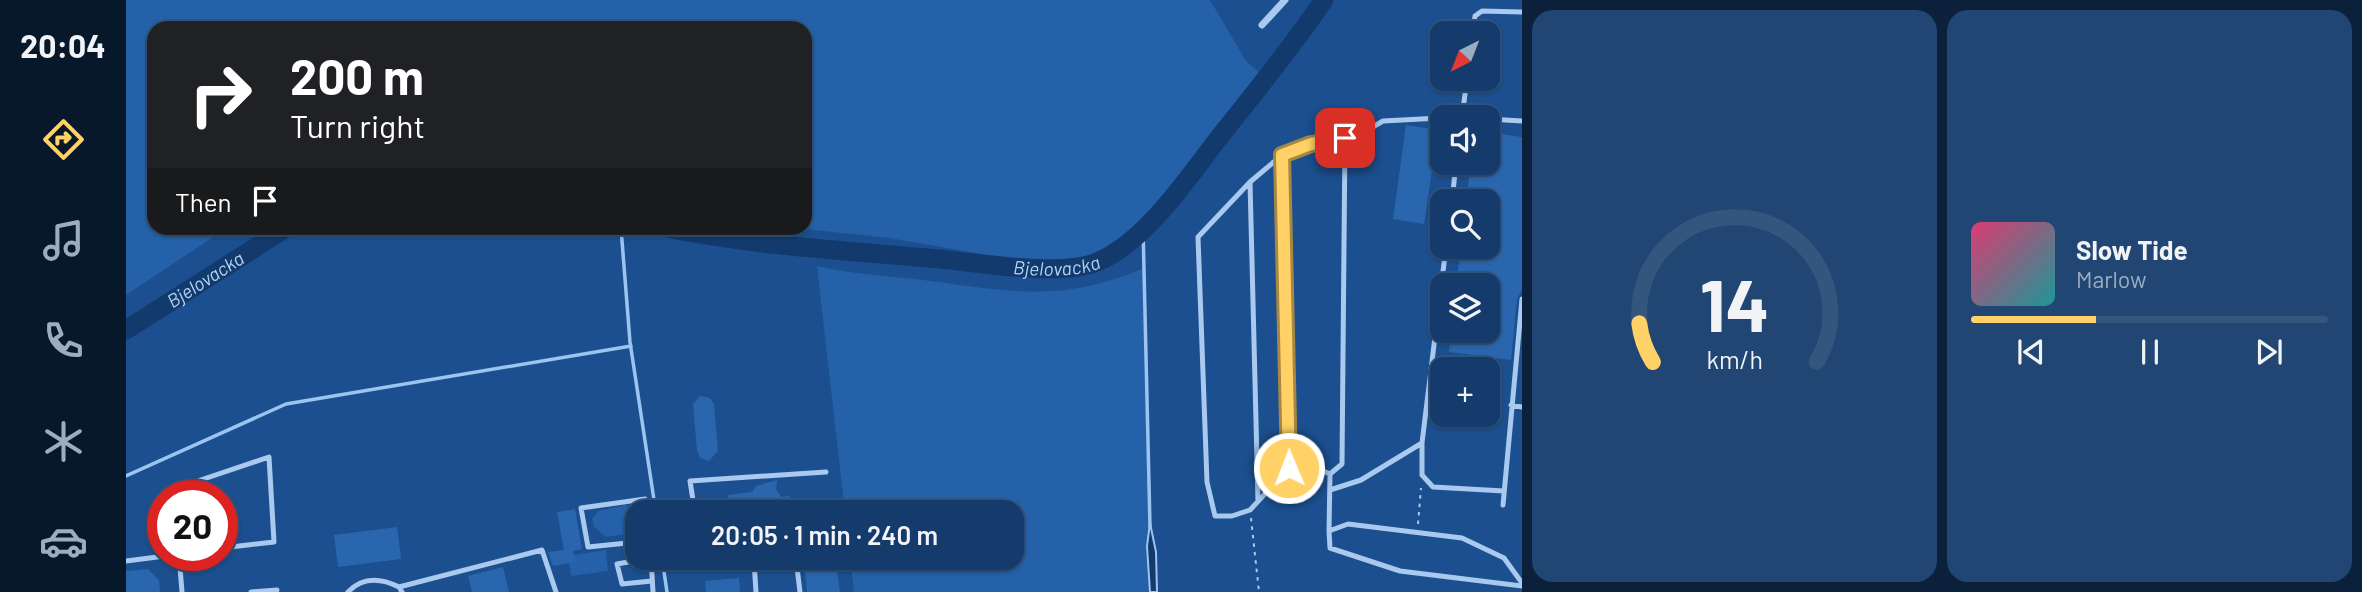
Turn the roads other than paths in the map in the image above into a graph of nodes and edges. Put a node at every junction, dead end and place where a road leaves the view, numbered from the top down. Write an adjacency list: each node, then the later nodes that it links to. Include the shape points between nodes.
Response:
1 (1285, 0): 4 (street)
2 (1522, 12): 3 (lane, via 1482,11)
3 (1474, 21)
4 (1262, 25)
5 (1430, 119): 8 (lane, via 1383,121 1356,137)
6 (1500, 120): 7 (lane)
7 (1522, 121)
8 (1345, 138): 9 (lane); 18 (lane, via 1342,464)
9 (1282, 155): 10 (lane); 16 (lane)
10 (1250, 182): 23 (lane); 23 (lane, via 1198,237 1207,482 1215,516 1250,510)
11 (1445, 259): 15 (lane)
12 (1522, 299): 13 (lane)
13 (1511, 405): 14 (lane); 21 (lane)
14 (1522, 407)
15 (1422, 443): 20 (lane, via 1361,480); 21 (lane, via 1422,475 1433,487)
16 (1289, 468): 18 (lane, via 1306,463); 23 (lane)
17 (826, 472): 22 (lane, via 690,481)
18 (1331, 474): 20 (lane)
19 (201, 480): 28 (lane, via 269,457 274,542)
20 (1330, 489): 26 (lane)
21 (1504, 491): 25 (lane)
22 (693, 500)
23 (1258, 501)
24 (625, 502): 27 (lane, via 582,508 588,547)
25 (1503, 505)
26 (1329, 531): 37 (lane, via 1348,524 1462,538 1504,558); 37 (lane, via 1330,548 1400,572)
27 (625, 543)
28 (238, 546)
29 (147, 558): 30 (lane)
30 (126, 561)
31 (625, 563): 36 (lane, via 617,564 622,584)
32 (652, 570): 36 (lane)
33 (755, 570): 45 (lane)
34 (799, 570): 46 (lane)
35 (179, 571): 40 (lane)
36 (652, 581): 44 (lane)
37 (1522, 584)
38 (401, 589): 42 (lane, via 380,578); 43 (lane, via 542,550)
39 (277, 590): 41 (lane)
40 (182, 592)
41 (251, 592)
42 (348, 592)
43 (556, 592)
44 (653, 592)
45 (756, 592)
46 (800, 592)

